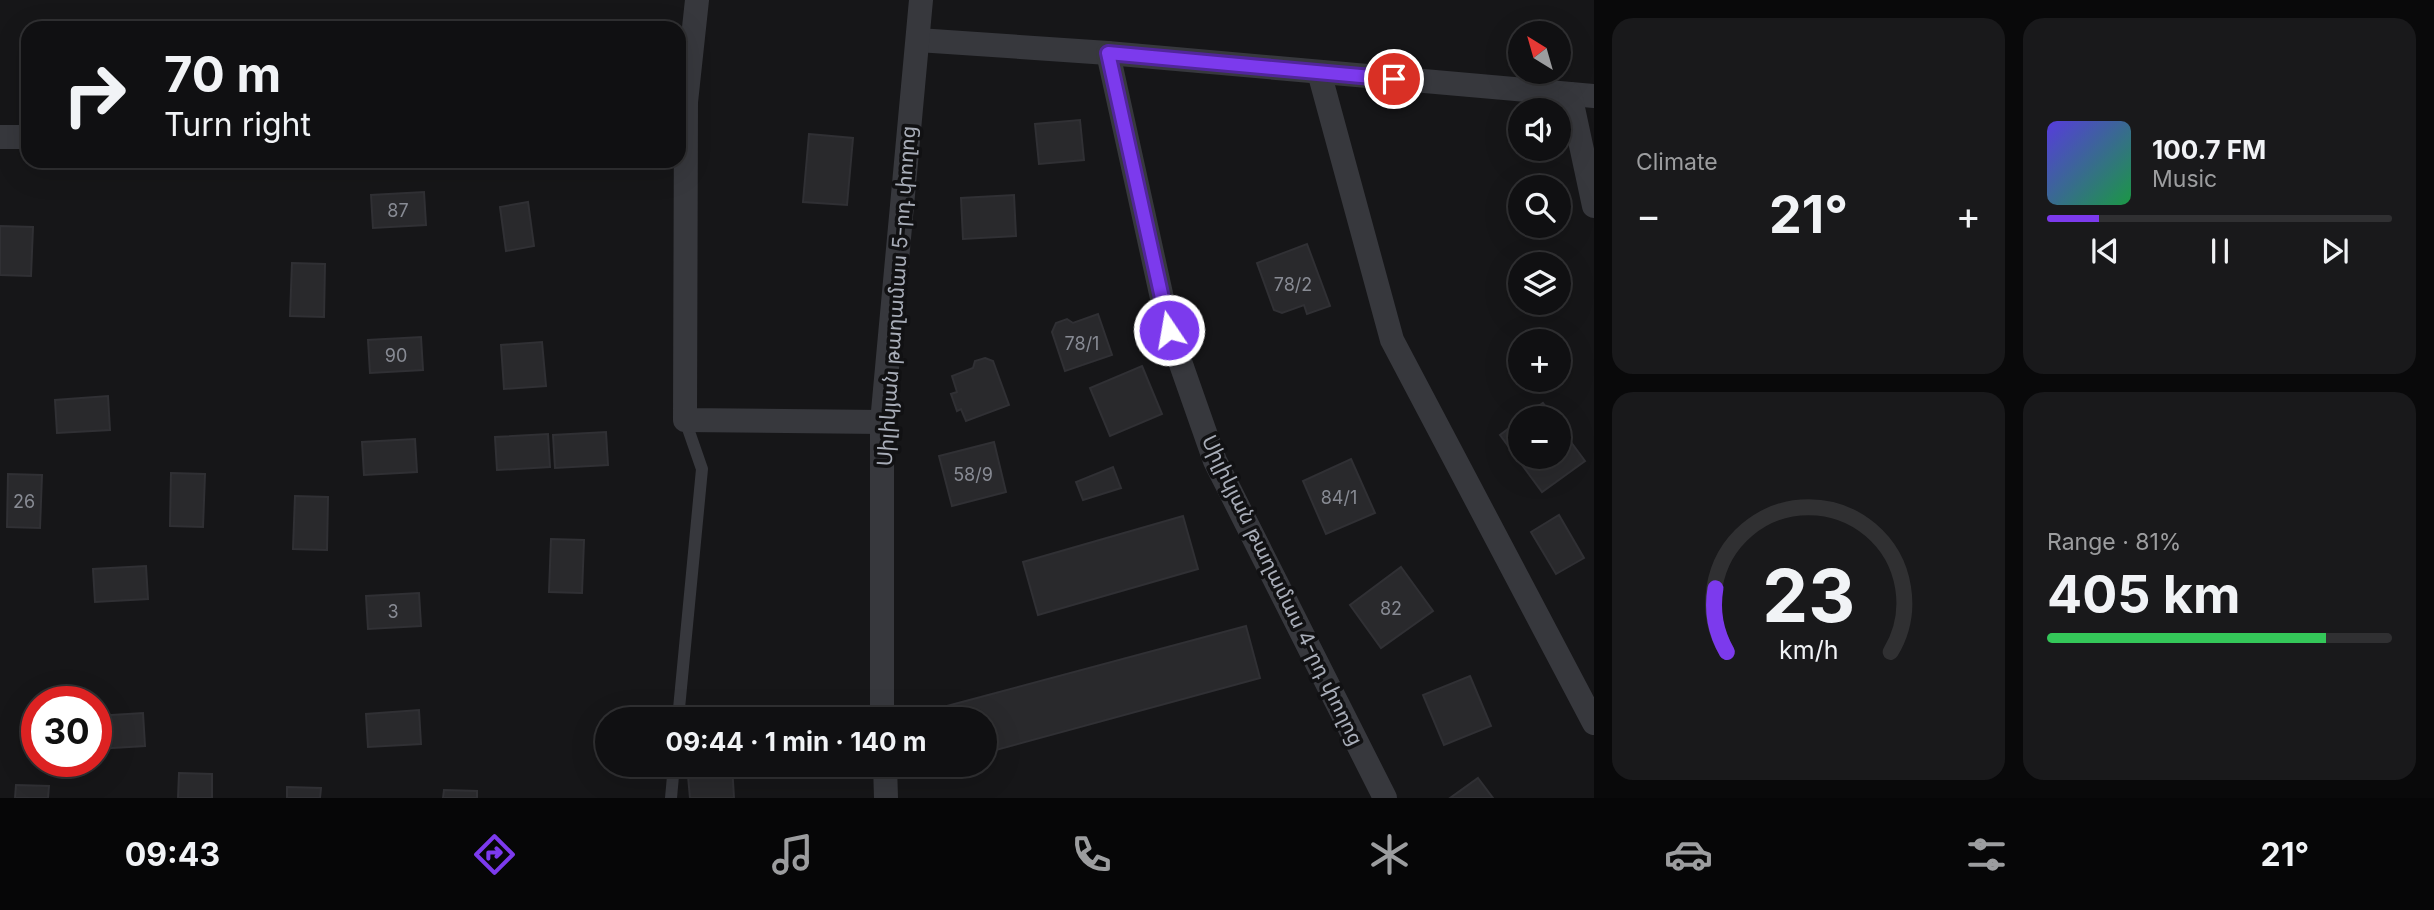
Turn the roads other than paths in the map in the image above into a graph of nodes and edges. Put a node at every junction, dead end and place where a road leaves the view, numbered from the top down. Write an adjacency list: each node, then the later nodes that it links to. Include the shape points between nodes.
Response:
1 (697, 0): 6 (street)
2 (921, 0): 3 (street, Սիլիկյան թաղամաս 5-րդ փողոց)
3 (918, 40): 4 (street); 13 (street, Սիլիկյան թաղամաս 5-րդ փողոց)
4 (1108, 53): 5 (street); 21 (street, Սիլիկյան թաղամաս 4-րդ փողոց, via 1169,330 1216,461)
5 (1319, 72): 7 (street); 16 (street, via 1392,340)
6 (686, 80)
7 (1582, 95): 11 (street)
8 (0, 137): 9 (street)
9 (21, 137)
10 (683, 168): 12 (street)
11 (1594, 206)
12 (685, 420): 13 (street); 14 (lane, via 702,469)
13 (882, 422): 15 (street, Սիլիկյան թաղամաս 5-րդ փողոց)
14 (679, 707)
15 (882, 707)
16 (1594, 723)
17 (673, 777): 19 (lane)
18 (885, 777): 20 (street)
19 (671, 798)
20 (886, 798)
21 (1385, 798)

